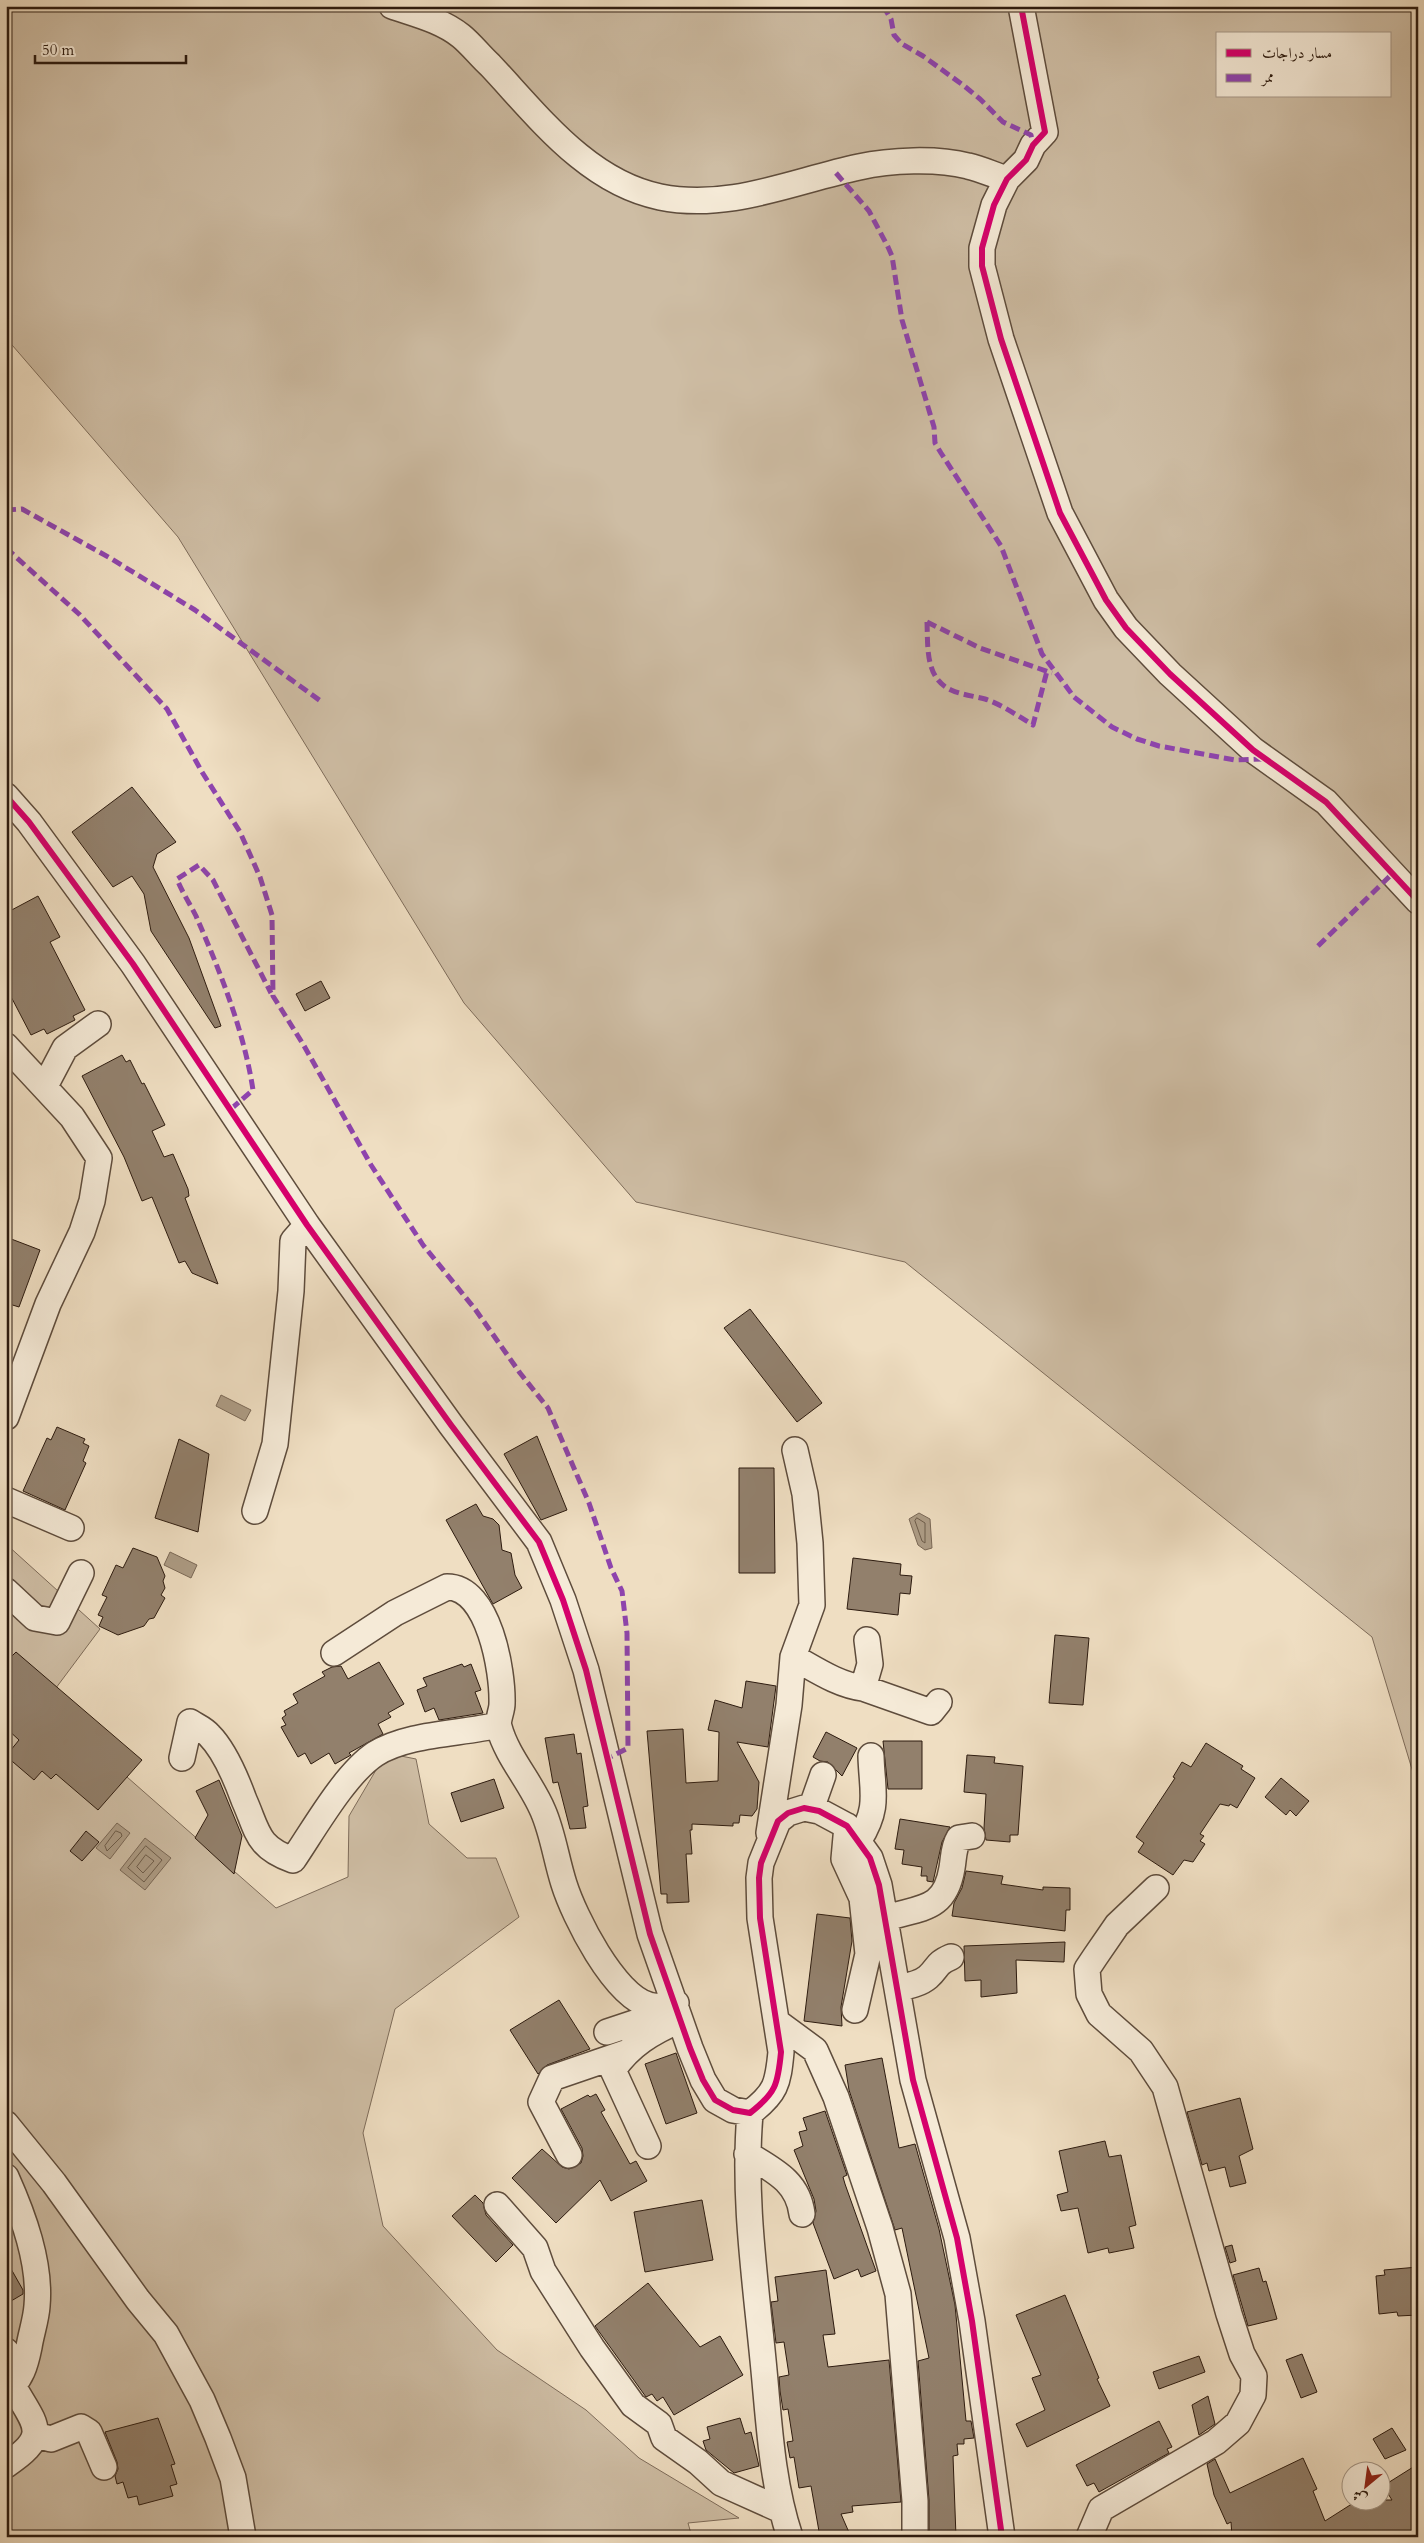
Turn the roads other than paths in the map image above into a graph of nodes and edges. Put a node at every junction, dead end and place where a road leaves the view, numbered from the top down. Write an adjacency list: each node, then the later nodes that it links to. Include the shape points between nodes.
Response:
1 (392, 6): 3 (street, via 436,21 461,36 587,162 612,180 660,197 717,200 750,196 859,166 921,161 967,166)
2 (1021, 6): 3 (street, via 1045,132 1033,145 1026,160)
3 (1007, 179): 5 (street, via 994,205 982,248 989,298 1060,513 1097,584 1126,628 1170,674 1253,750 1326,802)
4 (6, 796): 9 (street, via 30,822 133,964)
5 (1418, 901)
6 (98, 1024): 8 (street, via 65,1048)
7 (6, 1046): 8 (street)
8 (44, 1086): 10 (street, via 72,1117 99,1158 92,1201 82,1232 48,1304)
9 (308, 1225): 13 (street, via 293,1242 275,1444); 34 (street, via 539,1542 583,1661 650,1934)
10 (6, 1417)
11 (795, 1450): 19 (street, via 805,1494 813,1586 812,1605)
12 (6, 1500): 14 (street)
13 (254, 1511)
14 (71, 1528)
15 (81, 1573): 16 (street, via 57,1622 35,1618)
16 (6, 1591)
17 (867, 1640): 20 (street, via 870,1664)
18 (334, 1653): 22 (street, via 434,1592 447,1587 465,1591 483,1615 495,1650 502,1705)
19 (793, 1657): 20 (street, via 852,1687); 29 (street, via 789,1704)
20 (863, 1688): 21 (street, via 931,1712)
21 (939, 1702)
22 (498, 1725): 24 (street, via 471,1732 446,1733 376,1754 352,1773 293,1860 280,1855 256,1832 220,1747 208,1733 190,1722); 34 (street, via 565,1851 574,1911 600,1957 634,1996 649,2005)
23 (871, 1756): 27 (street, via 875,1796 869,1825)
24 (182, 1758)
25 (823, 1775): 26 (street)
26 (811, 1809): 27 (street); 29 (street, via 796,1810 778,1821)
27 (853, 1833): 31 (street, via 870,1858); 35 (street, via 844,1859 862,1898 868,1954)
28 (972, 1836): 31 (street, via 959,1838 954,1846 950,1881 943,1896 929,1907)
29 (766, 1850): 36 (street, via 758,1878 758,1898)
30 (1156, 1888): 57 (street, via 1118,1925 1087,1969 1089,1994 1099,2014 1141,2051 1165,2087 1229,2314 1242,2354 1254,2376 1253,2395 1238,2423 1216,2442 1101,2510)
31 (886, 1918): 33 (street)
32 (951, 1957): 33 (street, via 938,1962 928,1977)
33 (898, 1988): 56 (street, via 913,2080 957,2238)
34 (672, 2010): 37 (street); 38 (street, via 654,2031); 39 (street, via 702,2080 715,2100 733,2110)
35 (856, 2010)
36 (777, 2022): 39 (street, via 781,2052 779,2073 768,2099); 55 (street, via 815,2050 836,2096 880,2228 895,2284 904,2346)
37 (606, 2032)
38 (625, 2053): 41 (street, via 613,2070); 43 (street, via 552,2078 541,2102)
39 (750, 2113): 42 (street)
40 (6, 2124): 53 (street, via 166,2334 202,2400 218,2438 233,2478)
41 (648, 2146)
42 (747, 2154): 46 (street, via 792,2184); 52 (street, via 754,2284 769,2433)
43 (569, 2155)
44 (6, 2176): 48 (street, via 17,2200 36,2274 37,2306 25,2363)
45 (497, 2204): 52 (street, via 535,2248 543,2271 597,2356 633,2405 659,2424 664,2438 721,2483)
46 (802, 2214)
47 (6, 2351): 48 (street, via 12,2359)
48 (12, 2384): 49 (street, via 37,2426)
49 (36, 2435): 50 (street, via 18,2458); 51 (street, via 51,2439 81,2427 89,2432)
50 (6, 2465)
51 (104, 2467)
52 (781, 2510): 54 (street)
53 (243, 2537)
54 (790, 2537)
55 (915, 2537)
56 (1002, 2537)
57 (1088, 2537)

